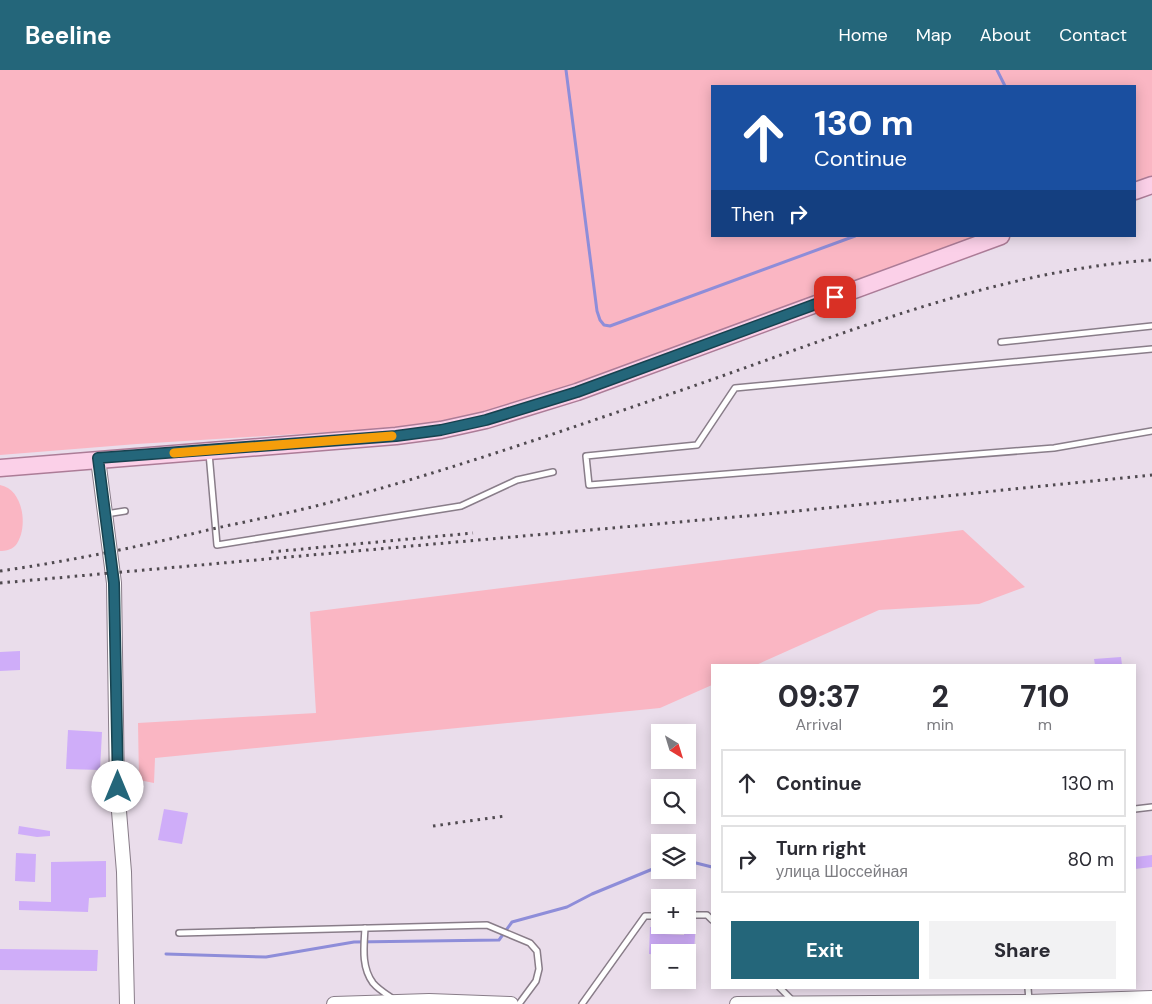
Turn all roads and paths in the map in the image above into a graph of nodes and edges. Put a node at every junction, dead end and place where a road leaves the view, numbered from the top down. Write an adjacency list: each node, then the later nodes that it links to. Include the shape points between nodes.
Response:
1 (1152, 185): 2 (main road)
2 (1136, 190)
3 (998, 237): 8 (main road, via 577,392 486,420 396,436)
4 (1152, 326): 5 (lane)
5 (1001, 342)
6 (1152, 349): 7 (lane, via 735,388 697,445 586,456 589,485 1054,448)
7 (1152, 431)
8 (209, 450): 9 (main road); 11 (lane, via 217,545 461,506 517,480)
9 (98, 458): 10 (main road); 13 (street)
10 (7, 467)
11 (553, 472)
12 (125, 511): 13 (lane)
13 (106, 514): 29 (street, via 114,583)
14 (1152, 807): 15 (lane)
15 (1136, 809)
16 (696, 915): 18 (lane, via 707,915)
17 (651, 916): 33 (lane, via 645,916)
18 (711, 919)
19 (365, 928): 20 (lane); 24 (lane, via 365,966 373,983); 32 (lane, via 486,925 530,943 536,951 539,969 536,981)
20 (179, 933)
21 (781, 989): 27 (lane)
22 (1028, 989): 25 (lane)
23 (1152, 998): 26 (street)
24 (397, 1002): 30 (street); 31 (street)
25 (1029, 1002): 26 (street); 28 (street)
26 (1080, 1002)
27 (788, 1003): 28 (street); 34 (street)
28 (815, 1003)
29 (127, 1004)
30 (334, 1004)
31 (511, 1004)
32 (518, 1004)
33 (582, 1004)
34 (737, 1004)

